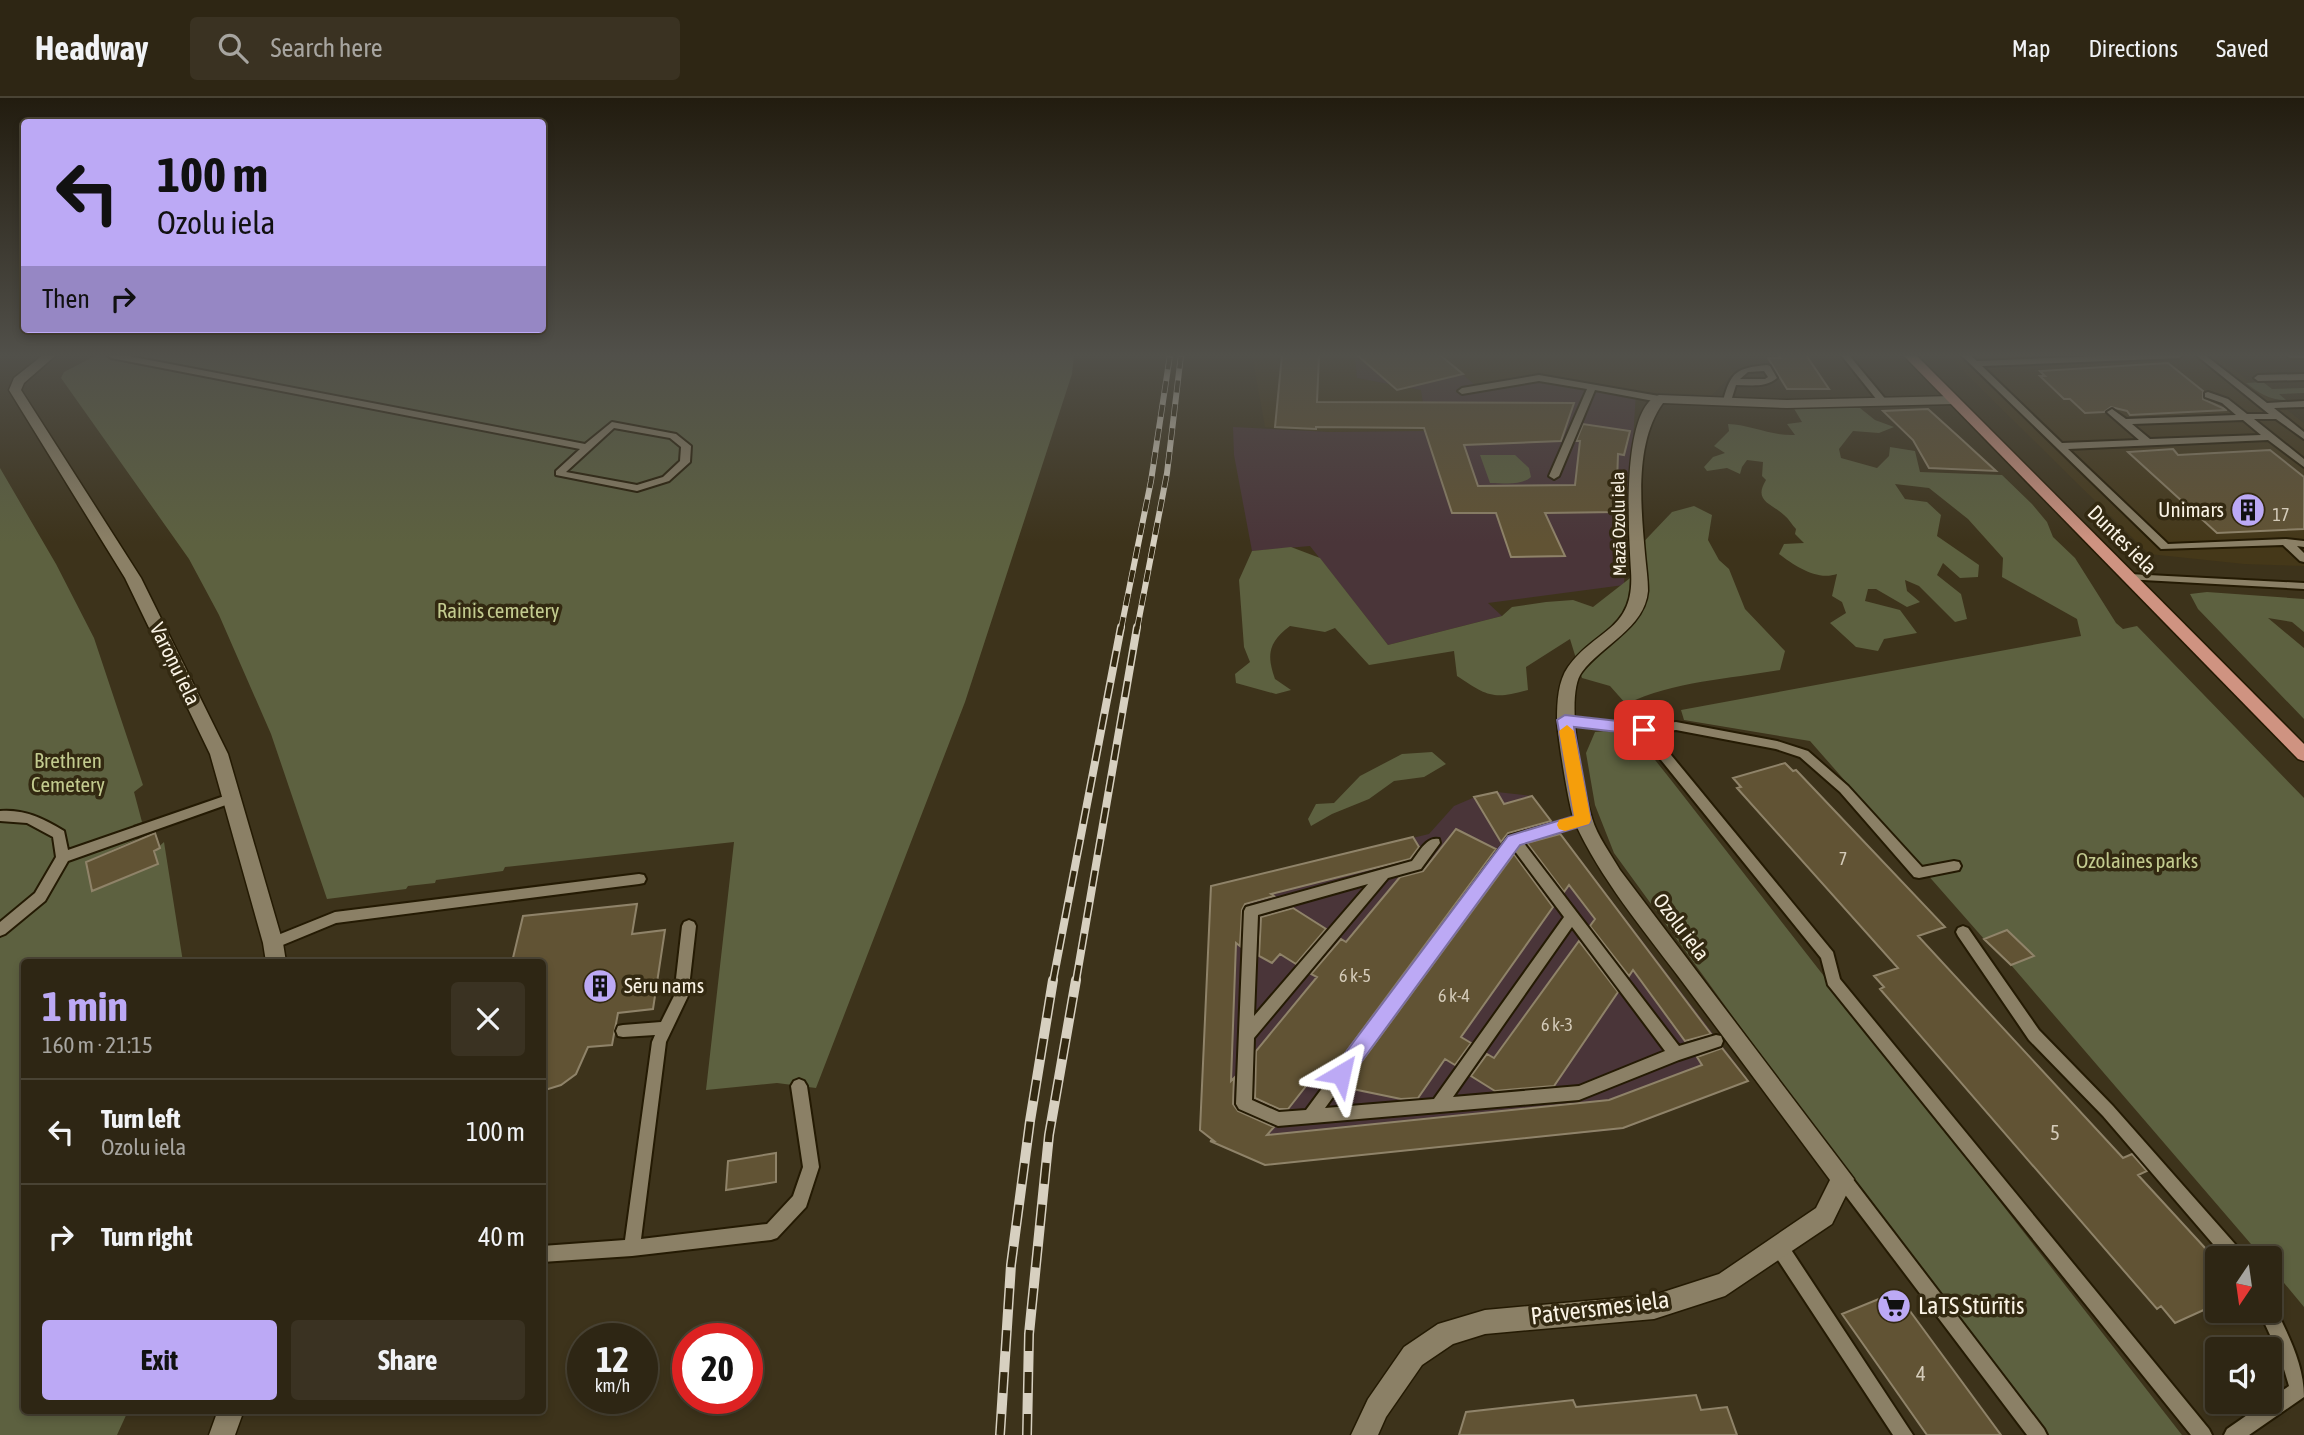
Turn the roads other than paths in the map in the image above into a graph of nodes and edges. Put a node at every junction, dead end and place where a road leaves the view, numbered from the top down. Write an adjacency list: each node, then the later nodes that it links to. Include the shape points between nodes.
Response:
1 (26, 417): 28 (street, Varoņu iela, via 134,578 219,754)
2 (432, 417): 16 (lane)
3 (1579, 417): 18 (lane)
4 (1646, 417): 24 (street, Mazā Ozolu iela, via 1635,475 1637,604 1624,624)
5 (1971, 417): 22 (main road, Duntes iela)
6 (2031, 417): 15 (lane)
7 (2118, 417): 11 (lane)
8 (2235, 417): 11 (lane)
9 (2245, 417): 13 (lane)
10 (2280, 417): 12 (lane)
11 (2124, 422): 14 (lane)
12 (2304, 436)
13 (2270, 437): 14 (lane); 17 (lane)
14 (2147, 442): 15 (lane)
15 (2061, 446): 19 (lane, via 2165,547)
16 (585, 447): 16 (lane, via 560,474 645,487 673,475 687,457 686,446 673,436 612,425)
17 (2304, 464)
18 (1554, 475)
19 (2286, 542): 20 (lane); 21 (lane)
20 (2304, 544)
21 (2304, 559)
22 (2129, 577): 23 (lane); 27 (main road, Duntes iela)
23 (2304, 586)
24 (1574, 670): 25 (street, Ozolu iela, via 1567,685)
25 (1565, 720): 26 (lane); 30 (street, Ozolu iela)
26 (1644, 730): 34 (lane, via 1676,726 1804,754 1825,769 1919,873); 62 (lane, via 1828,956 1832,981)
27 (2304, 755)
28 (233, 798): 33 (lane); 41 (street, Varoņu iela)
29 (0, 816): 33 (lane, via 15,814 37,820 59,834)
30 (1583, 820): 31 (lane); 51 (street, Ozolu iela, via 1613,875)
31 (1514, 840): 37 (lane); 50 (lane)
32 (1434, 843): 35 (lane, via 1416,865)
33 (63, 857): 39 (lane, via 40,897)
34 (1954, 866)
35 (1383, 875): 45 (lane); 45 (lane, via 1251,911)
36 (639, 878): 41 (lane, via 335,918)
37 (1572, 917): 47 (lane); 49 (lane)
38 (689, 926): 43 (lane, via 681,996)
39 (0, 930)
40 (1963, 932): 52 (lane, via 2034,1035 2108,1111)
41 (273, 943): 42 (street, Varoņu iela)
42 (276, 959)
43 (665, 1028): 44 (lane); 53 (lane, via 659,1042)
44 (623, 1031)
45 (1246, 1036): 50 (lane, via 1244,1104 1278,1119)
46 (1716, 1041): 47 (lane)
47 (1676, 1054): 49 (lane, via 1579,1093)
48 (799, 1086): 53 (lane, via 811,1167 800,1201 771,1232)
49 (1438, 1105): 50 (lane)
50 (1310, 1116)
51 (1843, 1179): 54 (street, Patversmes iela, via 1824,1216); 61 (lane)
52 (2226, 1246)
53 (632, 1248): 55 (lane)
54 (1780, 1248): 59 (street, Patversmes iela, via 1725,1283 1654,1307 1485,1322 1447,1333 1413,1356); 60 (lane)
55 (546, 1254)
56 (2274, 1323): 63 (lane, via 2299,1390)
57 (230, 1414): 58 (street)
58 (222, 1435)
59 (1364, 1435)
60 (1904, 1435)
61 (2038, 1435)
62 (2203, 1435)
63 (2233, 1435)

